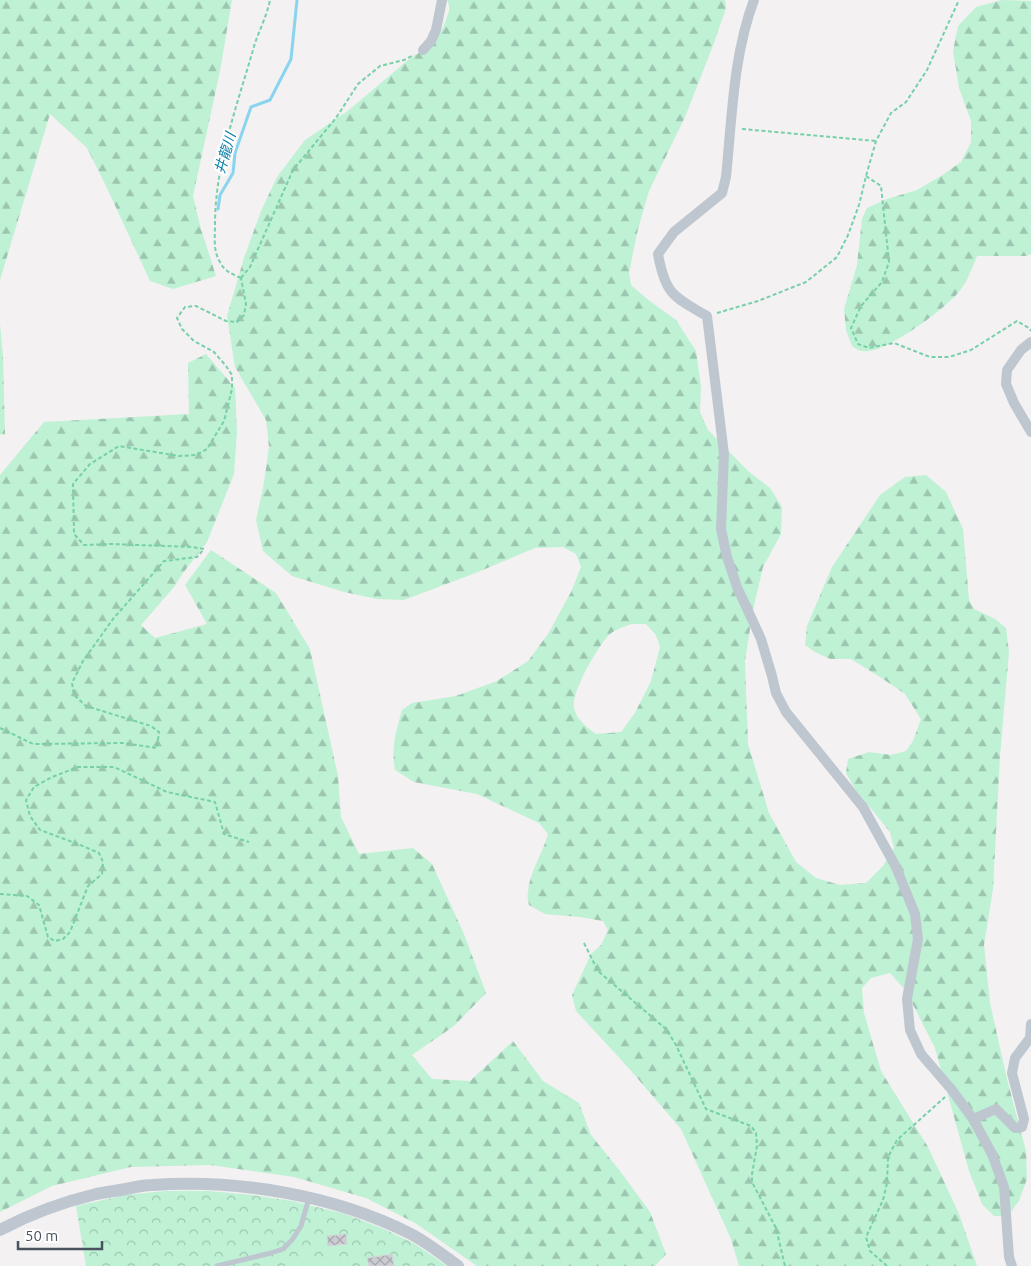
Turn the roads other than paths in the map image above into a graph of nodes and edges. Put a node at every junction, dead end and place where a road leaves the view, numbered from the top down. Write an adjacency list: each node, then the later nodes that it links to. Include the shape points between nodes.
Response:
1 (442, 0): 3 (street, via 436,30)
2 (754, 0): 7 (street, via 737,67 722,193 674,232 658,254 660,267 671,291 687,305 708,316 724,454 721,529 726,557 761,639 776,693 786,712 863,806 896,867 915,914 918,939 907,998 910,1030 921,1054)
3 (423, 50)
4 (1031, 342): 5 (street, via 1006,370 1006,384)
5 (1031, 432)
6 (1031, 1024): 7 (street, via 1030,1038 1015,1058 1012,1073 1024,1118 1022,1127 1015,1128 996,1109)
7 (973, 1119): 12 (street, via 992,1154 1004,1187)
8 (309, 1198): 9 (street, via 257,1188 201,1183 151,1185 96,1194 55,1206); 10 (lane, via 301,1226 283,1249); 11 (street, via 383,1221 439,1251)
9 (0, 1230)
10 (217, 1266)
11 (458, 1266)
12 (1012, 1266)

